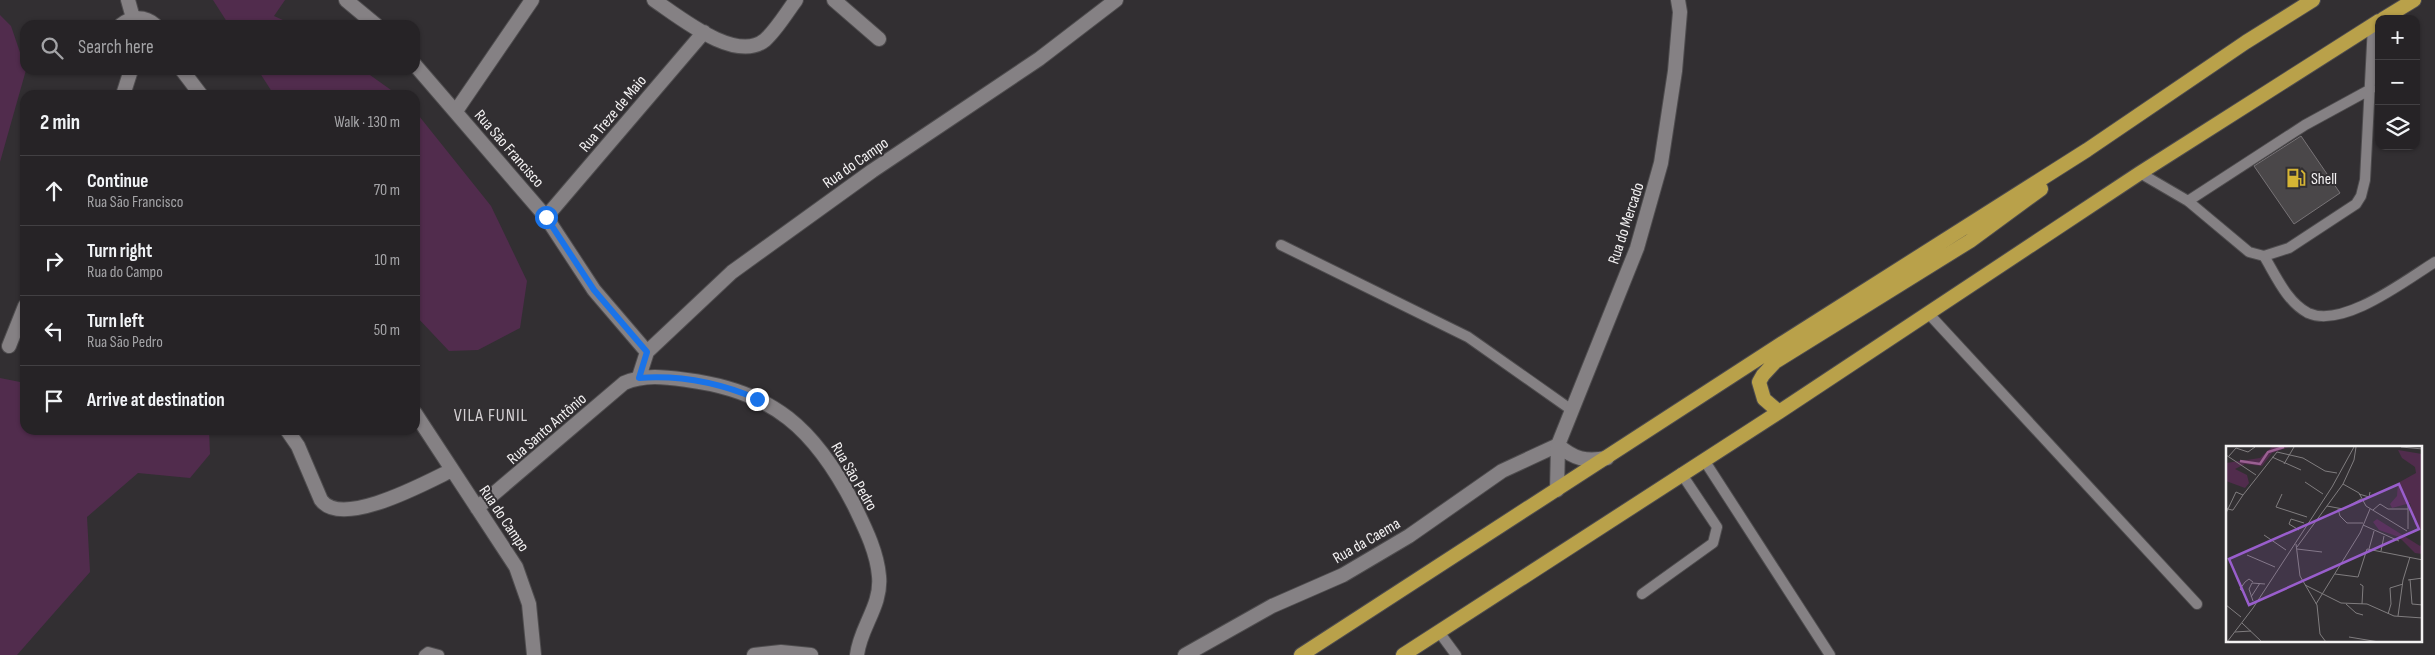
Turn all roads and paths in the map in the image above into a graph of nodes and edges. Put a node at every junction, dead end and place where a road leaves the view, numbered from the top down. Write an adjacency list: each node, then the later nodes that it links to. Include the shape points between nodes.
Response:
1 (128, 0): 14 (street)
2 (346, 0): 15 (street)
3 (532, 0): 26 (street)
4 (654, 0): 17 (street)
5 (796, 0): 17 (street, via 765,40 753,46 734,45)
6 (834, 0): 18 (street)
7 (1116, 0): 37 (street, Rua do Campo, via 1038,59 872,171 732,272)
8 (1678, 0): 39 (street, Rua do Mercado, via 1680,12 1674,79 1661,163 1637,248)
9 (2313, 0): 27 (highway)
10 (2398, 0): 12 (highway)
11 (2414, 0): 13 (highway)
12 (2384, 15)
13 (2389, 15)
14 (127, 20)
15 (370, 20)
16 (2375, 24): 28 (highway)
17 (704, 32): 30 (street, Rua Treze de Maio)
18 (879, 39)
19 (2375, 55): 23 (lane)
20 (420, 71): 26 (street, Rua São Francisco)
21 (129, 75): 24 (street)
22 (186, 75): 25 (street)
23 (2371, 89): 29 (lane, via 2305,125); 32 (lane, via 2365,180 2356,204 2289,248)
24 (125, 90)
25 (197, 90)
26 (456, 111): 30 (street, Rua São Francisco)
27 (2087, 150): 40 (highway, via 1970,241 1776,362 1759,382 1764,399); 44 (highway)
28 (2140, 173): 29 (lane); 34 (highway)
29 (2188, 201): 32 (lane, via 2250,252)
30 (546, 217): 37 (street, Rua São Francisco, via 594,290)
31 (1281, 245): 39 (lane, via 1468,337)
32 (2264, 256): 33 (lane, via 2286,293 2309,313 2334,316 2370,304)
33 (2435, 262)
34 (1928, 312): 40 (highway); 51 (lane)
35 (20, 318): 36 (street)
36 (9, 346)
37 (647, 352): 38 (street, Rua do Campo)
38 (639, 378): 49 (street, Rua Santo Antônio, via 624,383); 58 (street, Rua São Pedro, via 660,376 691,380 742,393 783,414 806,432 826,455 865,528 879,574 880,594)
39 (1572, 411): 43 (street, Rua do Mercado)
40 (1779, 412): 45 (highway)
41 (420, 421): 46 (street, Rua do Campo)
42 (290, 435): 46 (street, via 321,500 335,510 387,501)
43 (1558, 445): 44 (street, via 1579,459); 48 (street, Rua do Mercado); 59 (street, Rua da Caema, via 1502,471 1409,536 1343,575 1272,606)
44 (1607, 458): 48 (highway)
45 (1704, 460): 47 (highway); 63 (lane)
46 (452, 470): 49 (street, Rua do Campo)
47 (1681, 473): 50 (lane, via 1717,527 1716,535 1713,543); 52 (highway)
48 (1557, 490): 60 (highway)
49 (477, 508): 55 (street, Rua do Campo, via 523,582 532,619)
50 (1642, 594)
51 (2197, 604)
52 (1439, 632): 61 (highway); 62 (lane)
53 (424, 655): 54 (lane, via 428,652)
54 (439, 655)
55 (534, 655)
56 (754, 655): 57 (street, via 782,652)
57 (811, 655)
58 (857, 655)
59 (1185, 655)
60 (1301, 655)
61 (1403, 655)
62 (1456, 655)
63 (1830, 655)

